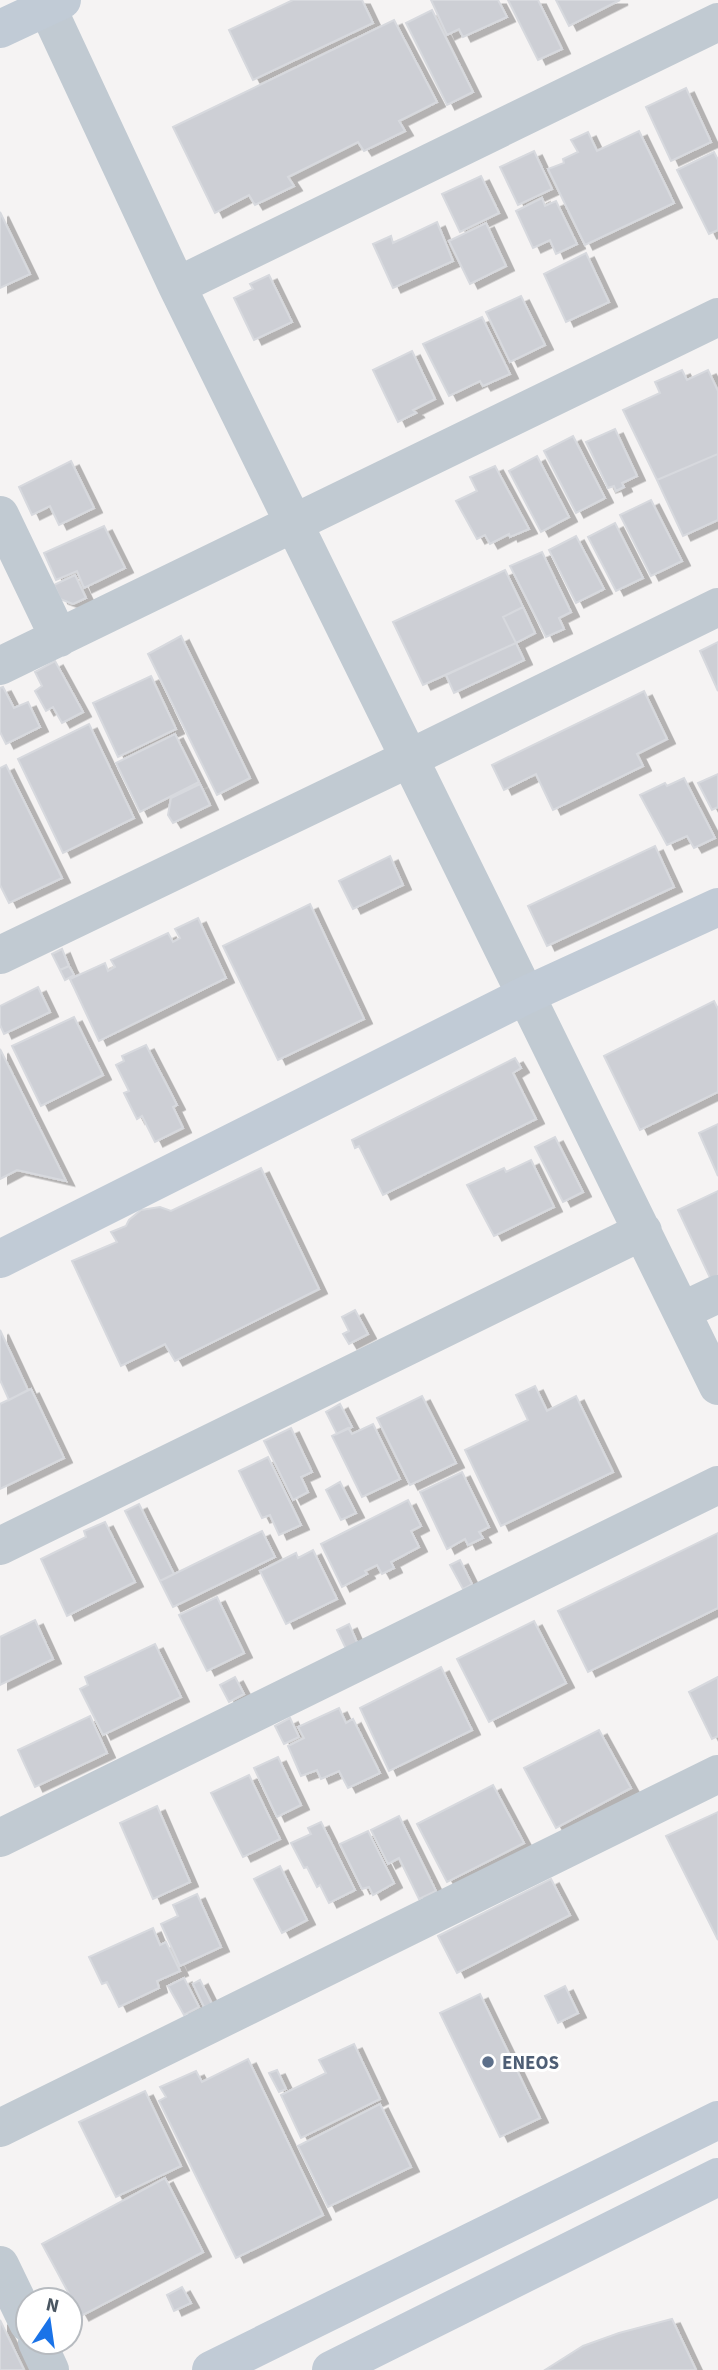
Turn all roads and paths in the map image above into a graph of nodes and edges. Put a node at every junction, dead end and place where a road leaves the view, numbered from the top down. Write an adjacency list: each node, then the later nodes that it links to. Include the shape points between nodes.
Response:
1 (49, 2): 3 (street); 4 (street)
2 (718, 22): 4 (street)
3 (0, 29)
4 (177, 286): 7 (street)
5 (718, 317): 7 (street)
6 (0, 515): 9 (street)
7 (294, 522): 9 (street); 11 (street)
8 (718, 607): 11 (street)
9 (59, 638): 10 (street)
10 (0, 666)
11 (410, 758): 13 (street); 14 (street)
12 (718, 907): 14 (street)
13 (0, 955)
14 (526, 995): 15 (street); 16 (street)
15 (643, 1231): 18 (street); 21 (street)
16 (0, 1259)
17 (718, 1294): 18 (street)
18 (682, 1311): 19 (street)
19 (718, 1386)
20 (718, 1485): 23 (street)
21 (0, 1546)
22 (718, 1774): 25 (street)
23 (0, 1838)
24 (718, 2120): 29 (street)
25 (0, 2127)
26 (718, 2177): 30 (street)
27 (0, 2265): 28 (street)
28 (14, 2294)
29 (211, 2370)
30 (331, 2370)

